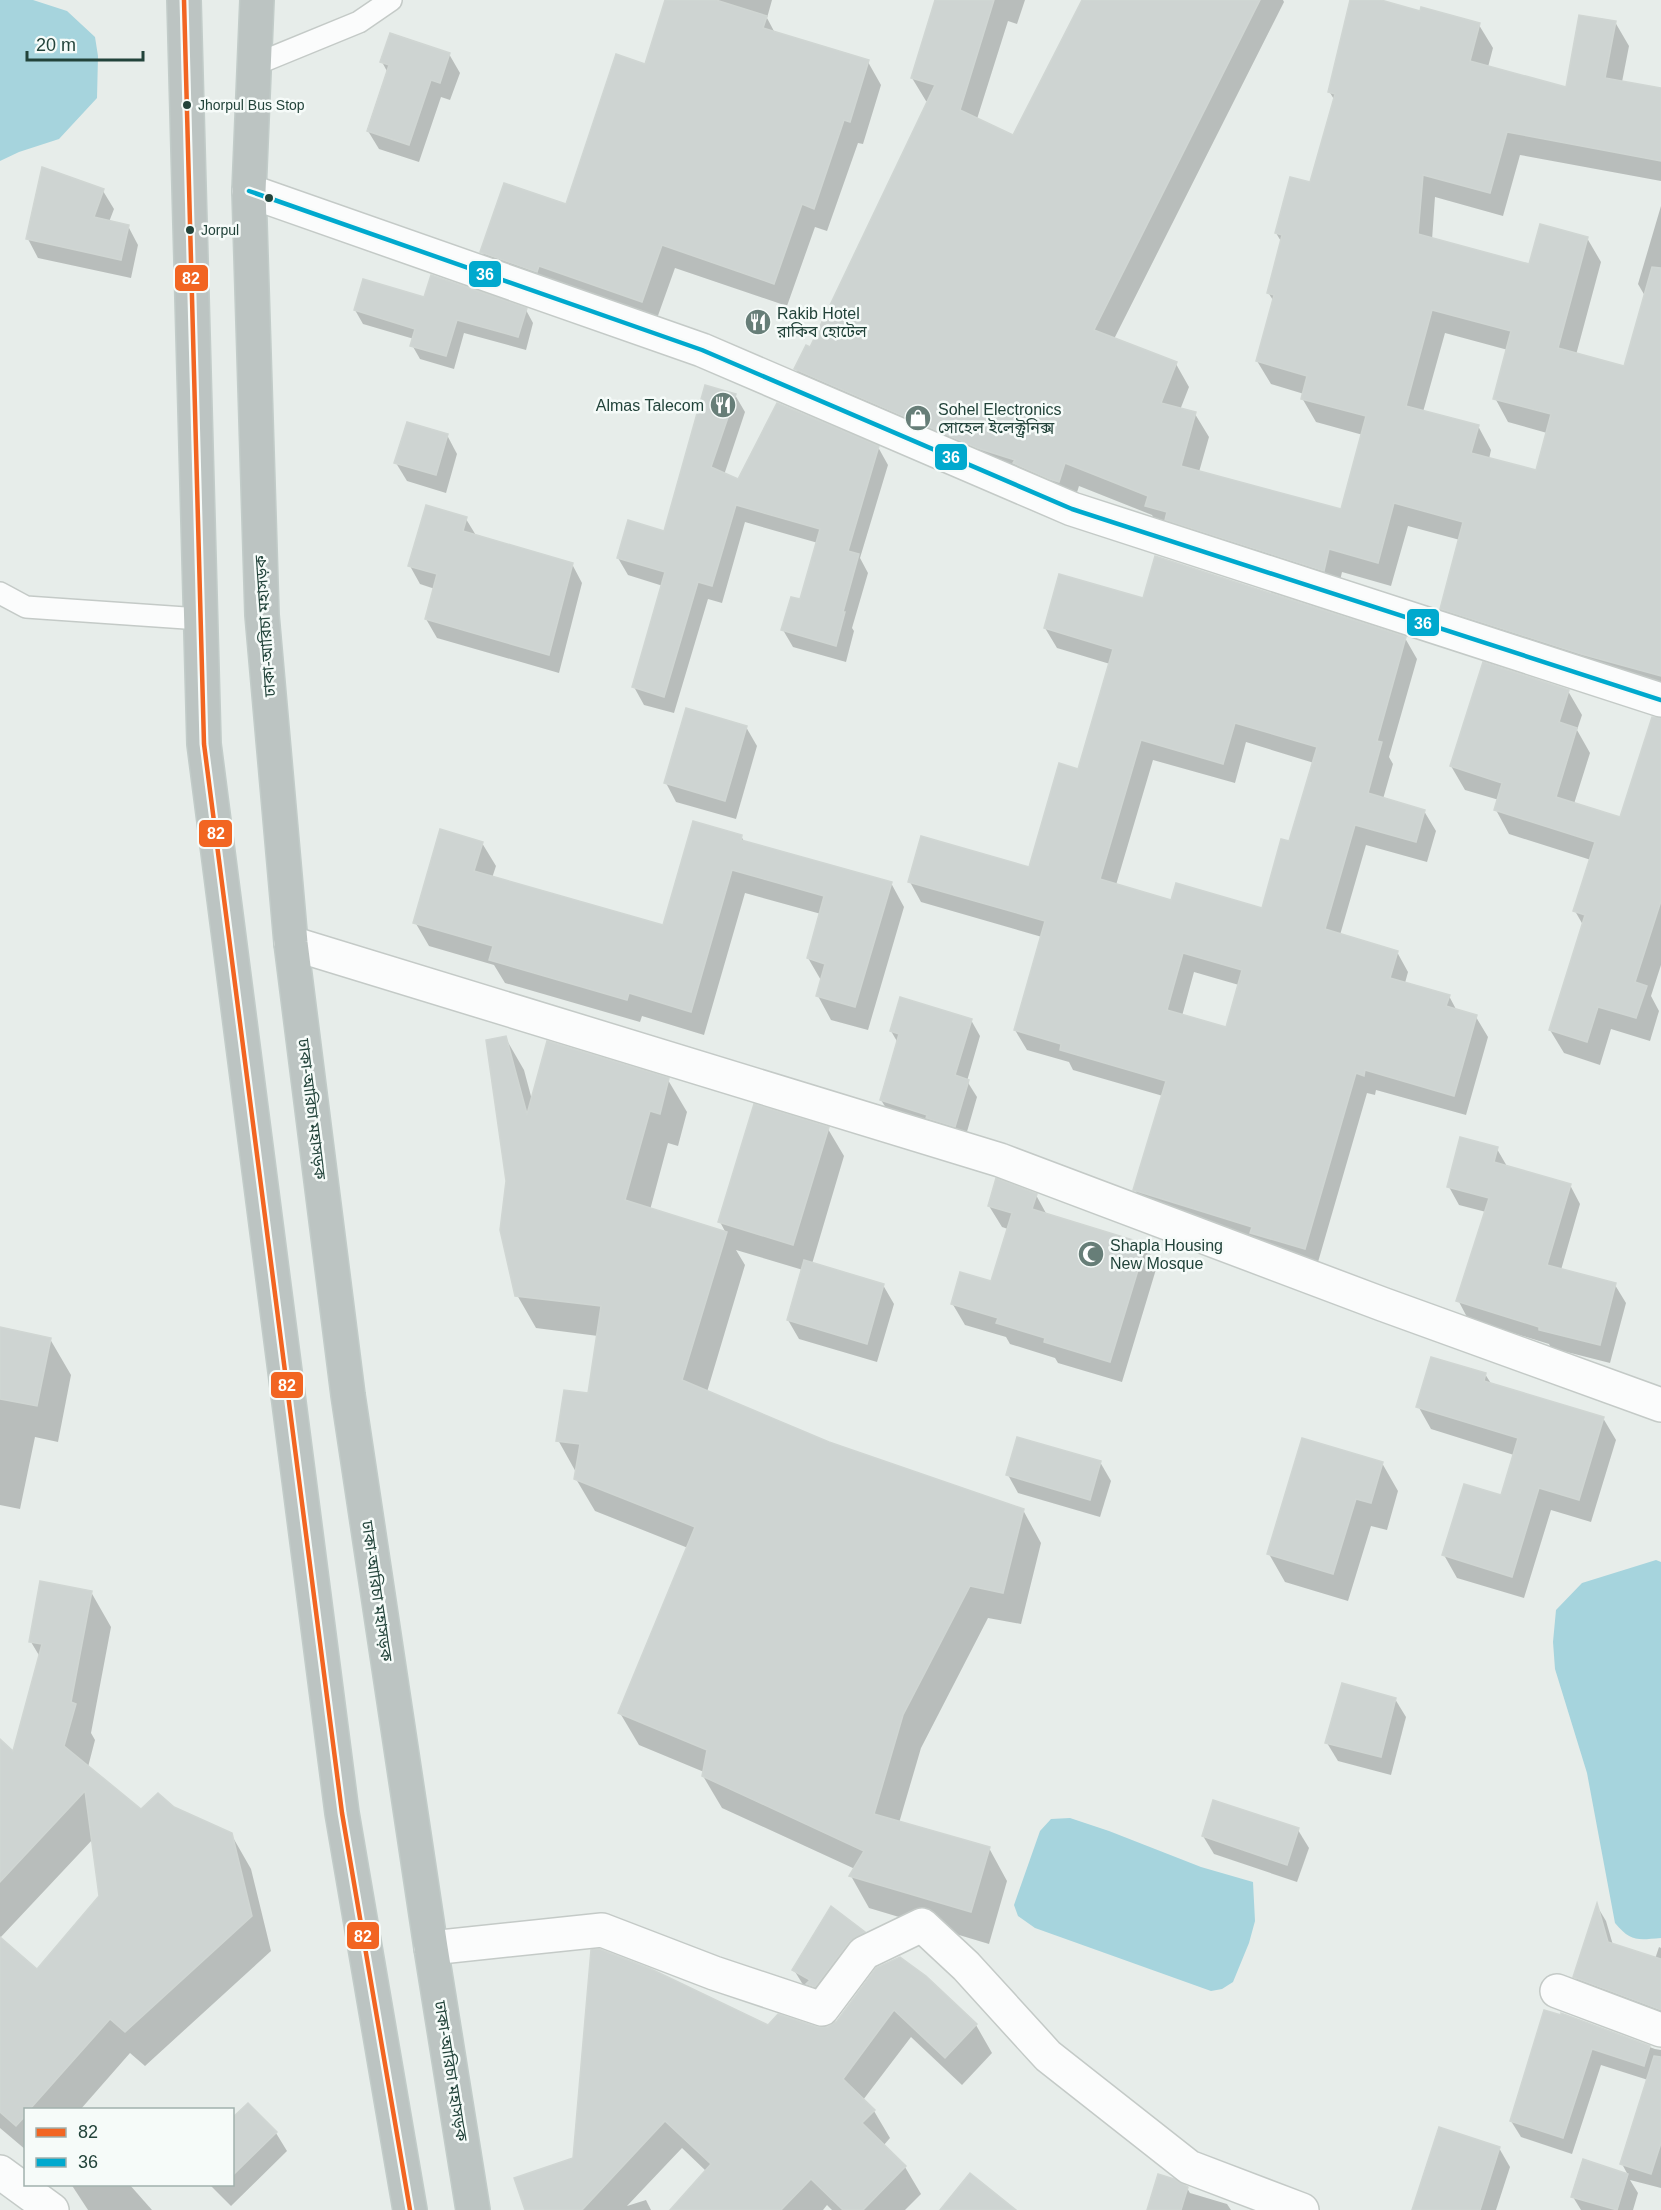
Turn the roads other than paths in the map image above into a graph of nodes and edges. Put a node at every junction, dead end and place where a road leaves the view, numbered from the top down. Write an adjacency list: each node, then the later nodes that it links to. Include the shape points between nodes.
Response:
1 (184, 0): 7 (highway)
2 (257, 0): 4 (highway, ঢাকা-আরিচা মহাসড়ক)
3 (391, 0): 4 (lane, via 359,22)
4 (254, 65): 5 (highway, ঢাকা-আরিচা মহাসড়ক)
5 (249, 191): 8 (street, via 702,350 1072,509); 9 (highway, ঢাকা-আরিচা মহাসড়ক, via 262,615)
6 (0, 593): 7 (lane, via 26,607)
7 (200, 619): 16 (highway, via 204,744 340,1801)
8 (1661, 700)
9 (291, 943): 10 (street, via 1000,1160); 11 (highway, ঢাকা-আরিচা মহাসড়ক, via 348,1395)
10 (1661, 1405)
11 (431, 1948): 17 (highway, ঢাকা-আরিচা মহাসড়ক); 18 (street, via 602,1930 822,2009 864,1953 922,1925 966,1966 1048,2056 1189,2167)
12 (1557, 1991): 13 (street)
13 (1661, 2030)
14 (0, 2172): 15 (street)
15 (52, 2210)
16 (410, 2210)
17 (473, 2210)
18 (1302, 2210)

